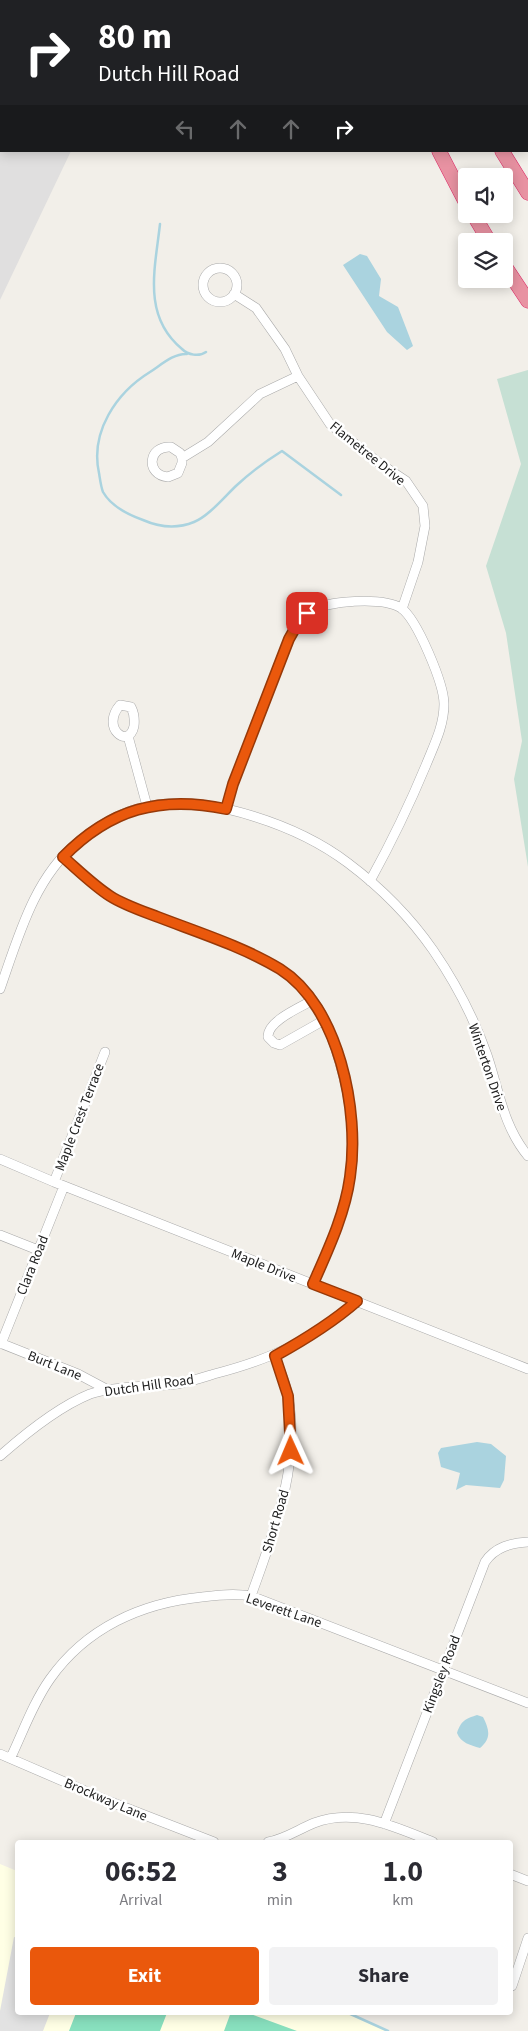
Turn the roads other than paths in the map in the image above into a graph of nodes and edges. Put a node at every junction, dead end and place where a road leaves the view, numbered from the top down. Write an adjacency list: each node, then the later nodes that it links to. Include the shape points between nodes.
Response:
1 (440, 152): 3 (highway)
2 (503, 152): 4 (highway)
3 (458, 188)
4 (528, 193)
5 (513, 278): 7 (highway)
6 (234, 294): 8 (street, Flametree Drive, via 256,308 285,349)
7 (528, 301)
8 (298, 376): 9 (street, via 260,394 208,442); 10 (street, Flametree Drive, via 330,424 406,480 423,506 425,526 418,562)
9 (182, 458)
10 (402, 609): 13 (street, via 387,603 335,603 318,606 298,623 289,639); 15 (street, via 426,648 440,681 443,721 409,808)
11 (128, 736): 12 (street)
12 (147, 806): 13 (street, Winterton Drive, via 186,803); 14 (street, Winterton Drive, via 102,825 76,843)
13 (226, 809): 15 (street, Winterton Drive, via 285,829 322,846)
14 (63, 857): 16 (street, Winterton Drive, via 37,895); 17 (street, via 109,896 279,969)
15 (370, 881): 20 (street, Winterton Drive, via 409,919 454,983 478,1031 511,1132)
16 (0, 989)
17 (313, 1000): 18 (street); 18 (street, via 276,1022 269,1029 268,1036 280,1044)
18 (326, 1022): 26 (street, via 343,1074 354,1147 344,1208)
19 (105, 1052): 22 (street, Maple Crest Terrace)
20 (528, 1156)
21 (0, 1159): 22 (street, Maple Drive)
22 (54, 1182): 23 (street, Maple Drive)
23 (64, 1186): 25 (street, Clara Road); 26 (street, Maple Drive)
24 (0, 1235): 25 (street)
25 (38, 1250): 28 (street, Clara Road)
26 (313, 1284): 27 (street, Maple Drive)
27 (357, 1301): 29 (street, Dutch Hill Road, via 341,1316); 30 (street, Maple Drive)
28 (1, 1343): 31 (street, Burt Lane, via 78,1374)
29 (275, 1356): 31 (street, Dutch Hill Road, via 179,1383); 34 (street, Short Road, via 288,1396 291,1451 276,1526)
30 (528, 1369)
31 (108, 1390): 32 (street, Dutch Hill Road, via 74,1402)
32 (0, 1456)
33 (528, 1542): 35 (street, Kingsley Road, via 517,1542 494,1551 484,1562)
34 (251, 1596): 35 (street, Leverett Lane); 38 (street, Leverett Lane, via 182,1599 128,1614 106,1626 75,1651 50,1680)
35 (443, 1670): 36 (street, Leverett Lane); 39 (street, Kingsley Road)
36 (528, 1704)
37 (0, 1754): 38 (street, Brockway Lane)
38 (11, 1757): 40 (street, Brockway Lane, via 111,1802)
39 (384, 1824): 41 (street, via 351,1816 328,1818); 42 (street)
40 (209, 1840)
41 (276, 1840)
42 (428, 1840)
43 (513, 1875): 44 (street)
44 (528, 1881)
45 (528, 1938): 46 (street)
46 (513, 1983)

